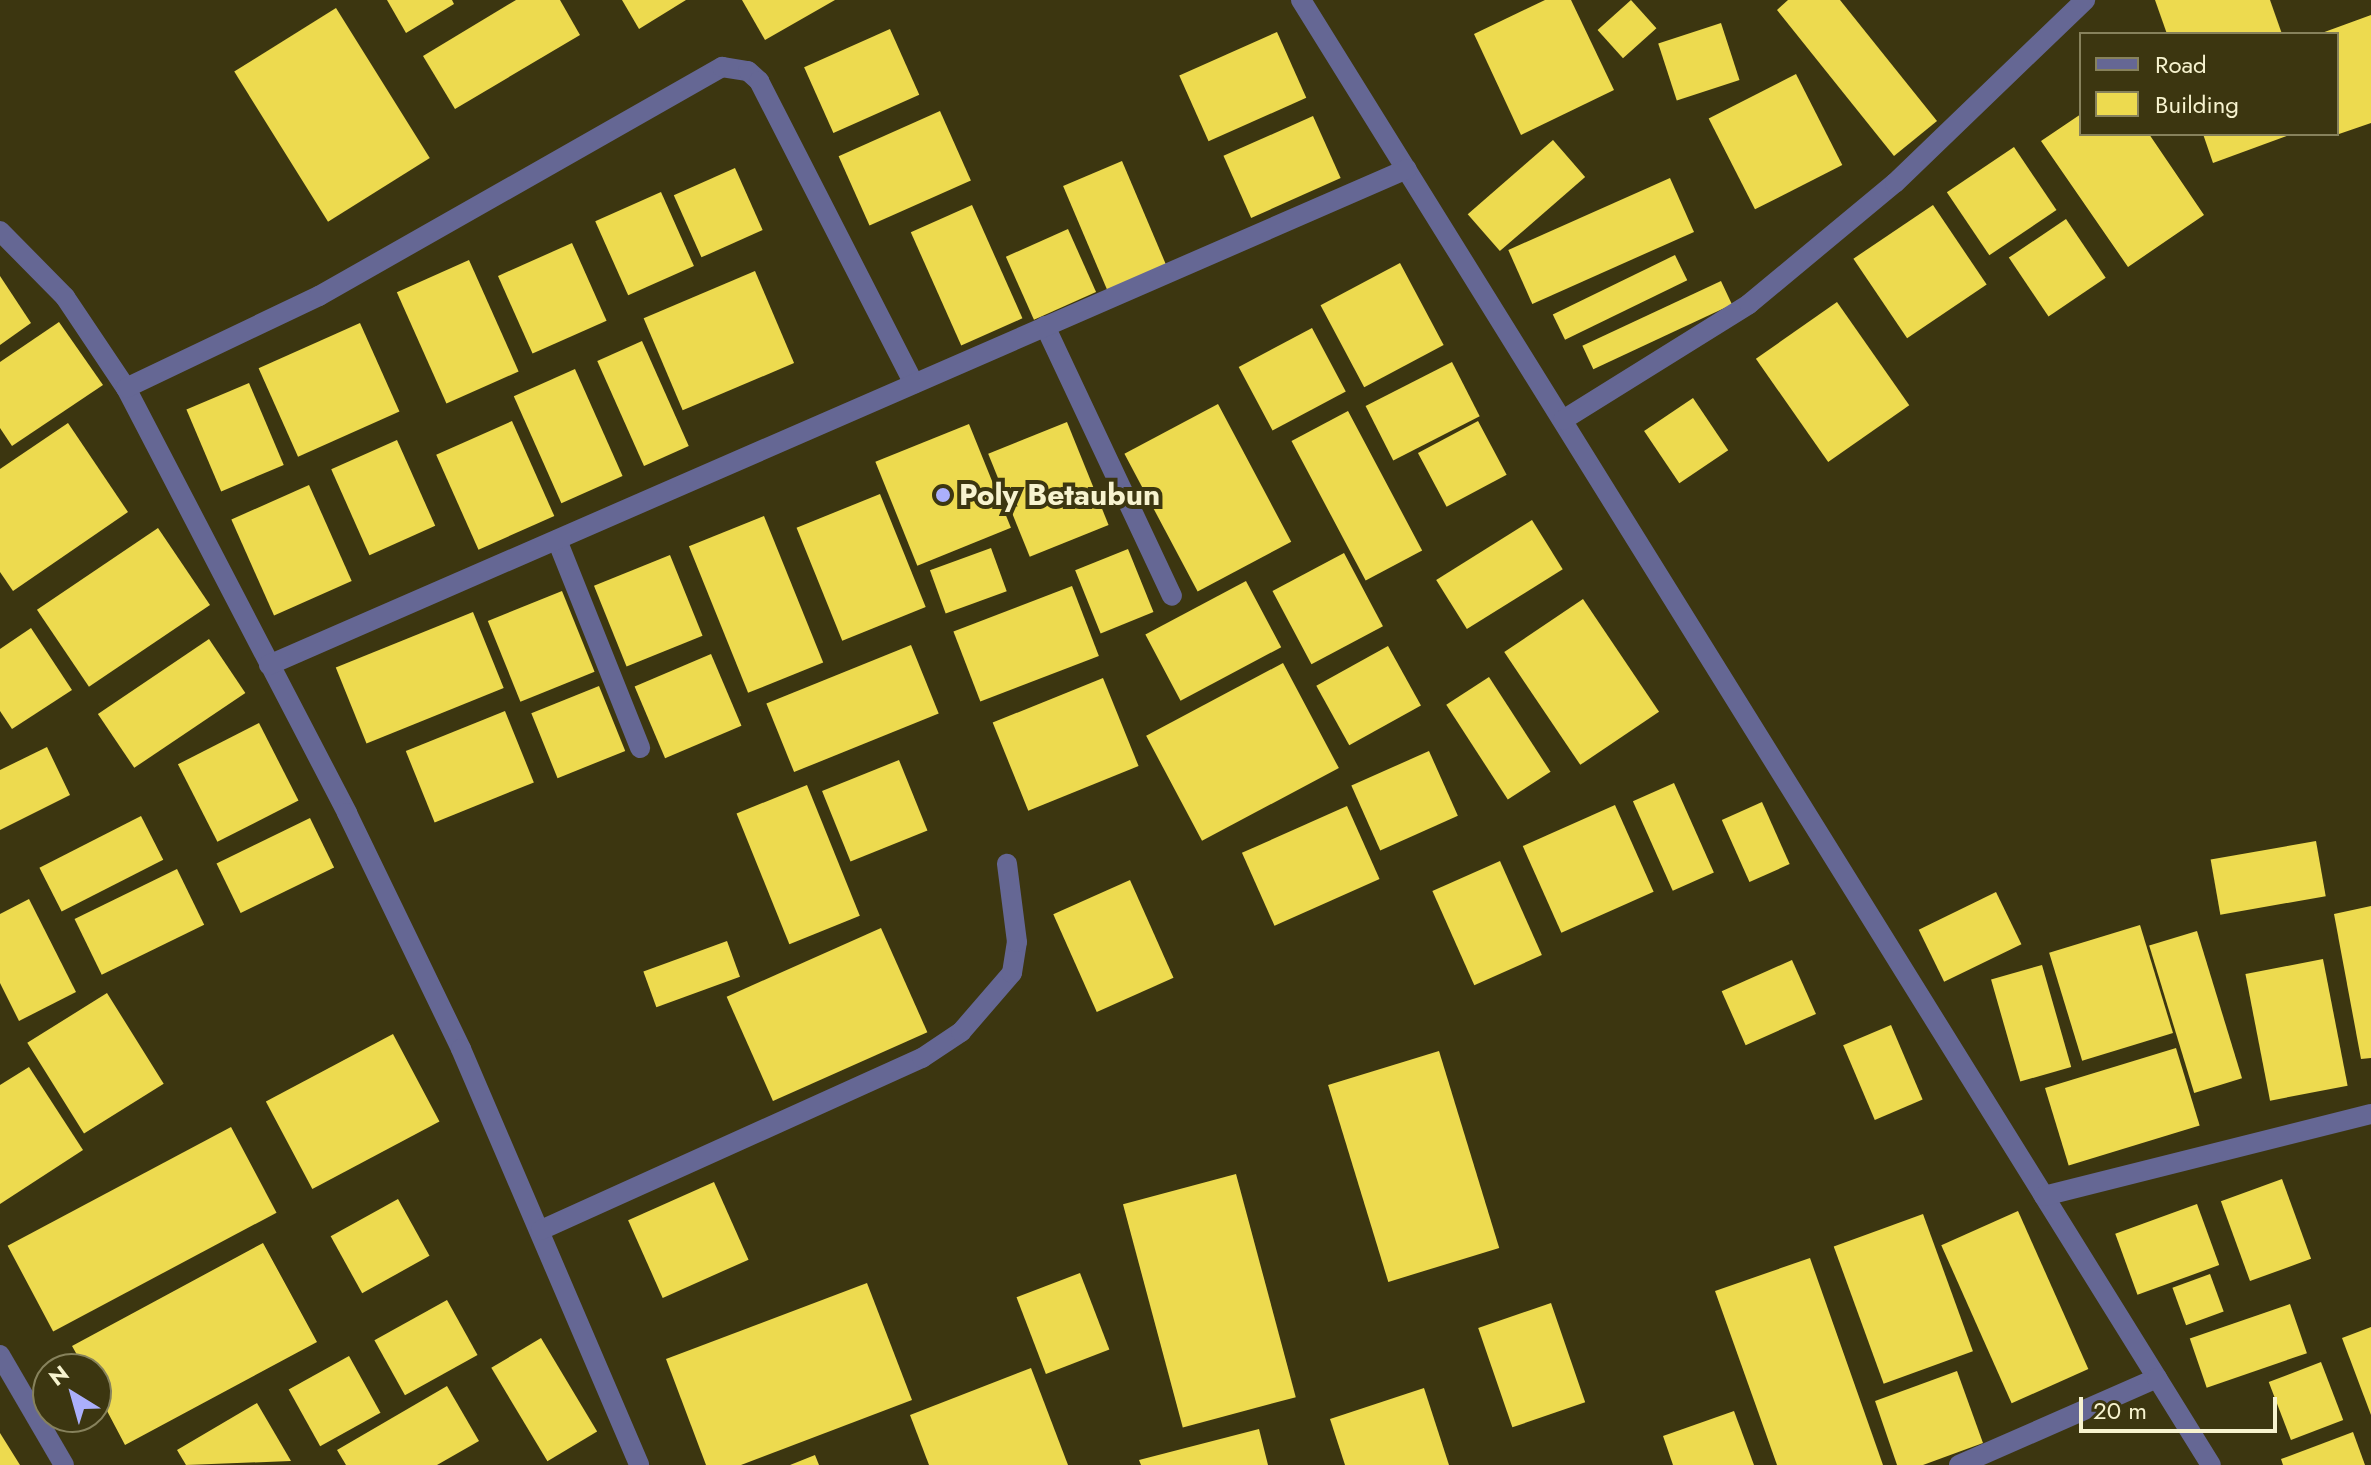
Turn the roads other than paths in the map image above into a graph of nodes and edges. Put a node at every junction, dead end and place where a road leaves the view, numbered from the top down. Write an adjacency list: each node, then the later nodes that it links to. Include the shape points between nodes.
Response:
1 (1301, 0): 3 (street)
2 (2085, 0): 8 (street, via 1895,183 1749,304)
3 (1407, 169): 5 (street); 8 (street)
4 (0, 231): 7 (street, via 65,297)
5 (1045, 326): 6 (street); 10 (street)
6 (914, 384): 7 (street, via 759,81 748,71 722,67 319,296); 9 (street)
7 (126, 388): 11 (street)
8 (1563, 420): 15 (street)
9 (557, 540): 11 (street); 12 (street)
10 (1172, 596)
11 (269, 665): 16 (street, via 461,1049)
12 (640, 748)
13 (1007, 864): 16 (street, via 1017,942 1012,973 961,1032 922,1058)
14 (2371, 1114): 15 (street)
15 (2044, 1196): 18 (street)
16 (541, 1230): 20 (street)
17 (0, 1355): 19 (street)
18 (2157, 1378): 21 (street); 22 (street)
19 (64, 1465)
20 (639, 1465)
21 (1959, 1465)
22 (2211, 1465)

